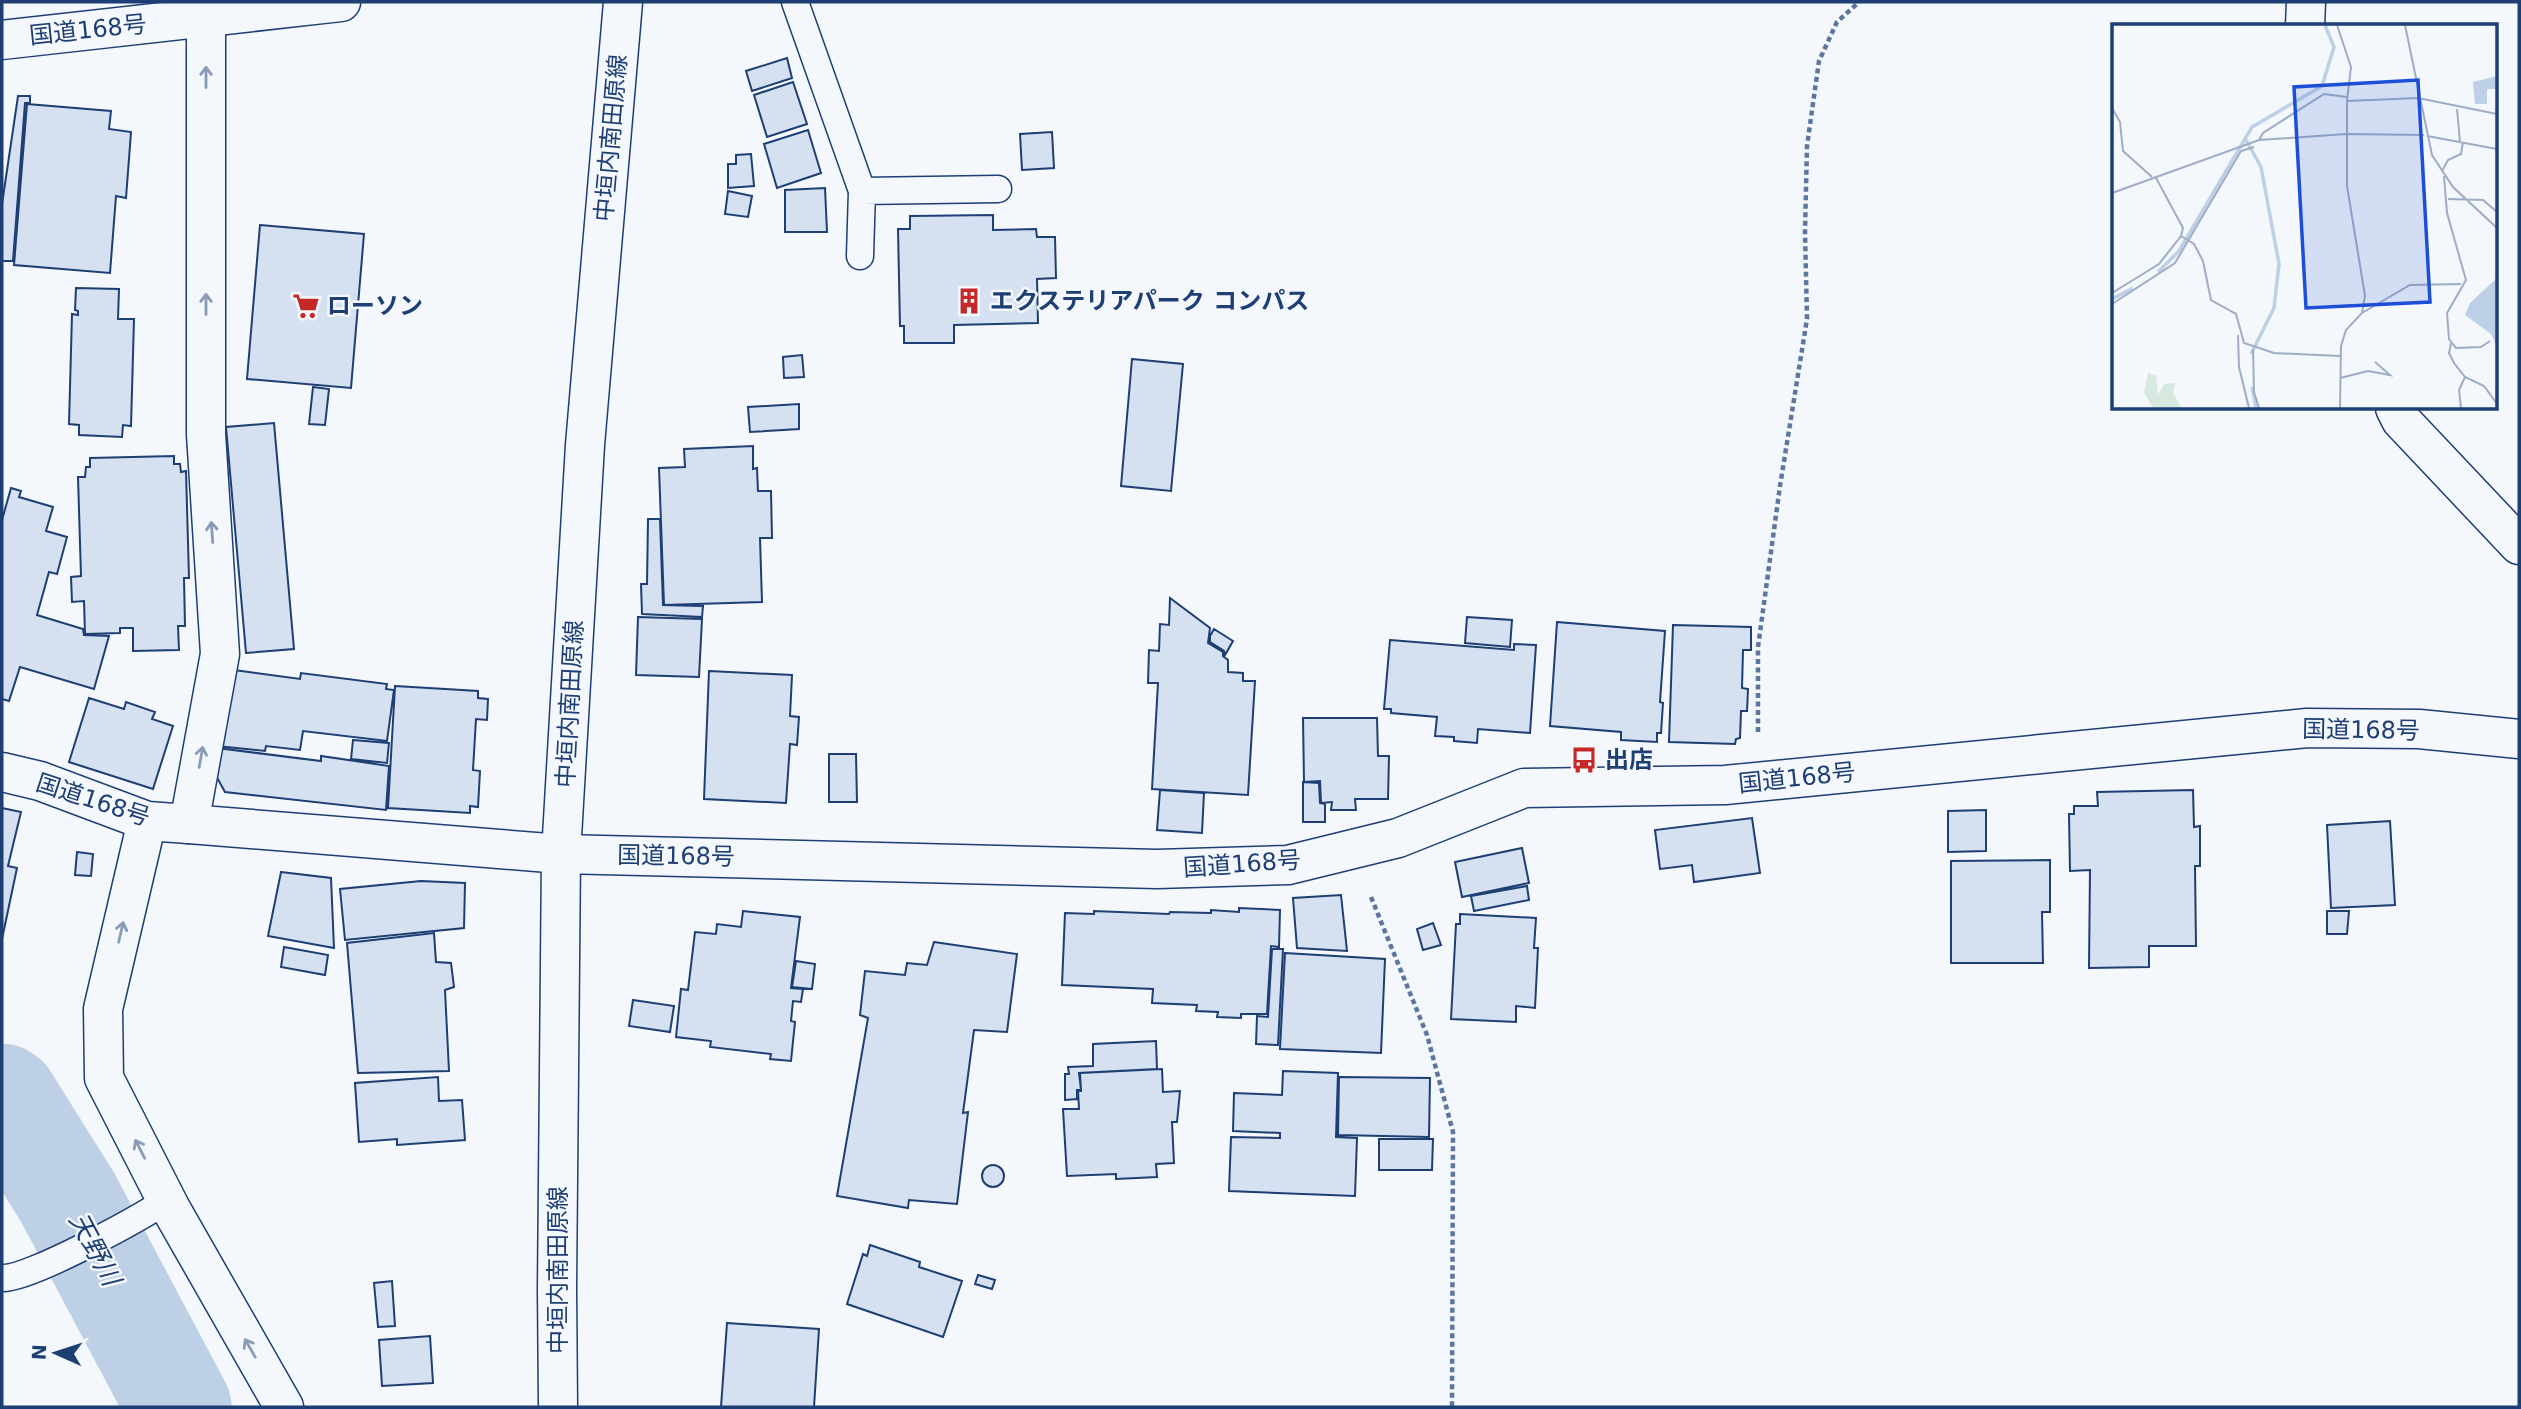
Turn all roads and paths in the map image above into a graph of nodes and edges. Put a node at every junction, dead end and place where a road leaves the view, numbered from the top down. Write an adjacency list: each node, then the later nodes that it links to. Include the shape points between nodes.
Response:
1 (341, 2): 6 (main road, 国道168号)
2 (623, 2): 20 (main road, 中垣内南田原線, via 584,446)
3 (795, 2): 10 (lane)
4 (1859, 2): 16 (path, via 1837,22 1819,61 1807,146 1807,318 1758,647)
5 (2306, 2): 7 (main road)
6 (207, 9): 8 (main road, 国道168号); 18 (main road, one-way to 6, via 220,654 206,434)
7 (2305, 24)
8 (2, 40)
9 (998, 189): 10 (lane)
10 (862, 191): 11 (lane)
11 (860, 256)
12 (2396, 410): 13 (main road)
13 (2519, 545)
14 (2519, 739): 16 (main road, 国道168号, via 2419,729 2307,728)
15 (2, 772): 17 (main road, 国道168号, via 40,780)
16 (1758, 781): 19 (main road, 国道168号, via 1524,789 1398,838)
17 (147, 821): 18 (main road, 国道168号); 21 (main road, one-way to 17, via 104,1078 103,1009)
18 (190, 824): 20 (main road, 国道168号)
19 (1352, 849): 20 (main road, 国道168号, via 1288,865 1157,869); 25 (path, via 1427,1035 1452,1132)
20 (561, 854): 24 (main road, 中垣内南田原線)
21 (153, 1209): 22 (lane, via 40,1267); 23 (main road, one-way to 21)
22 (2, 1278)
23 (284, 1407)
24 (558, 1407)
25 (1452, 1407)

